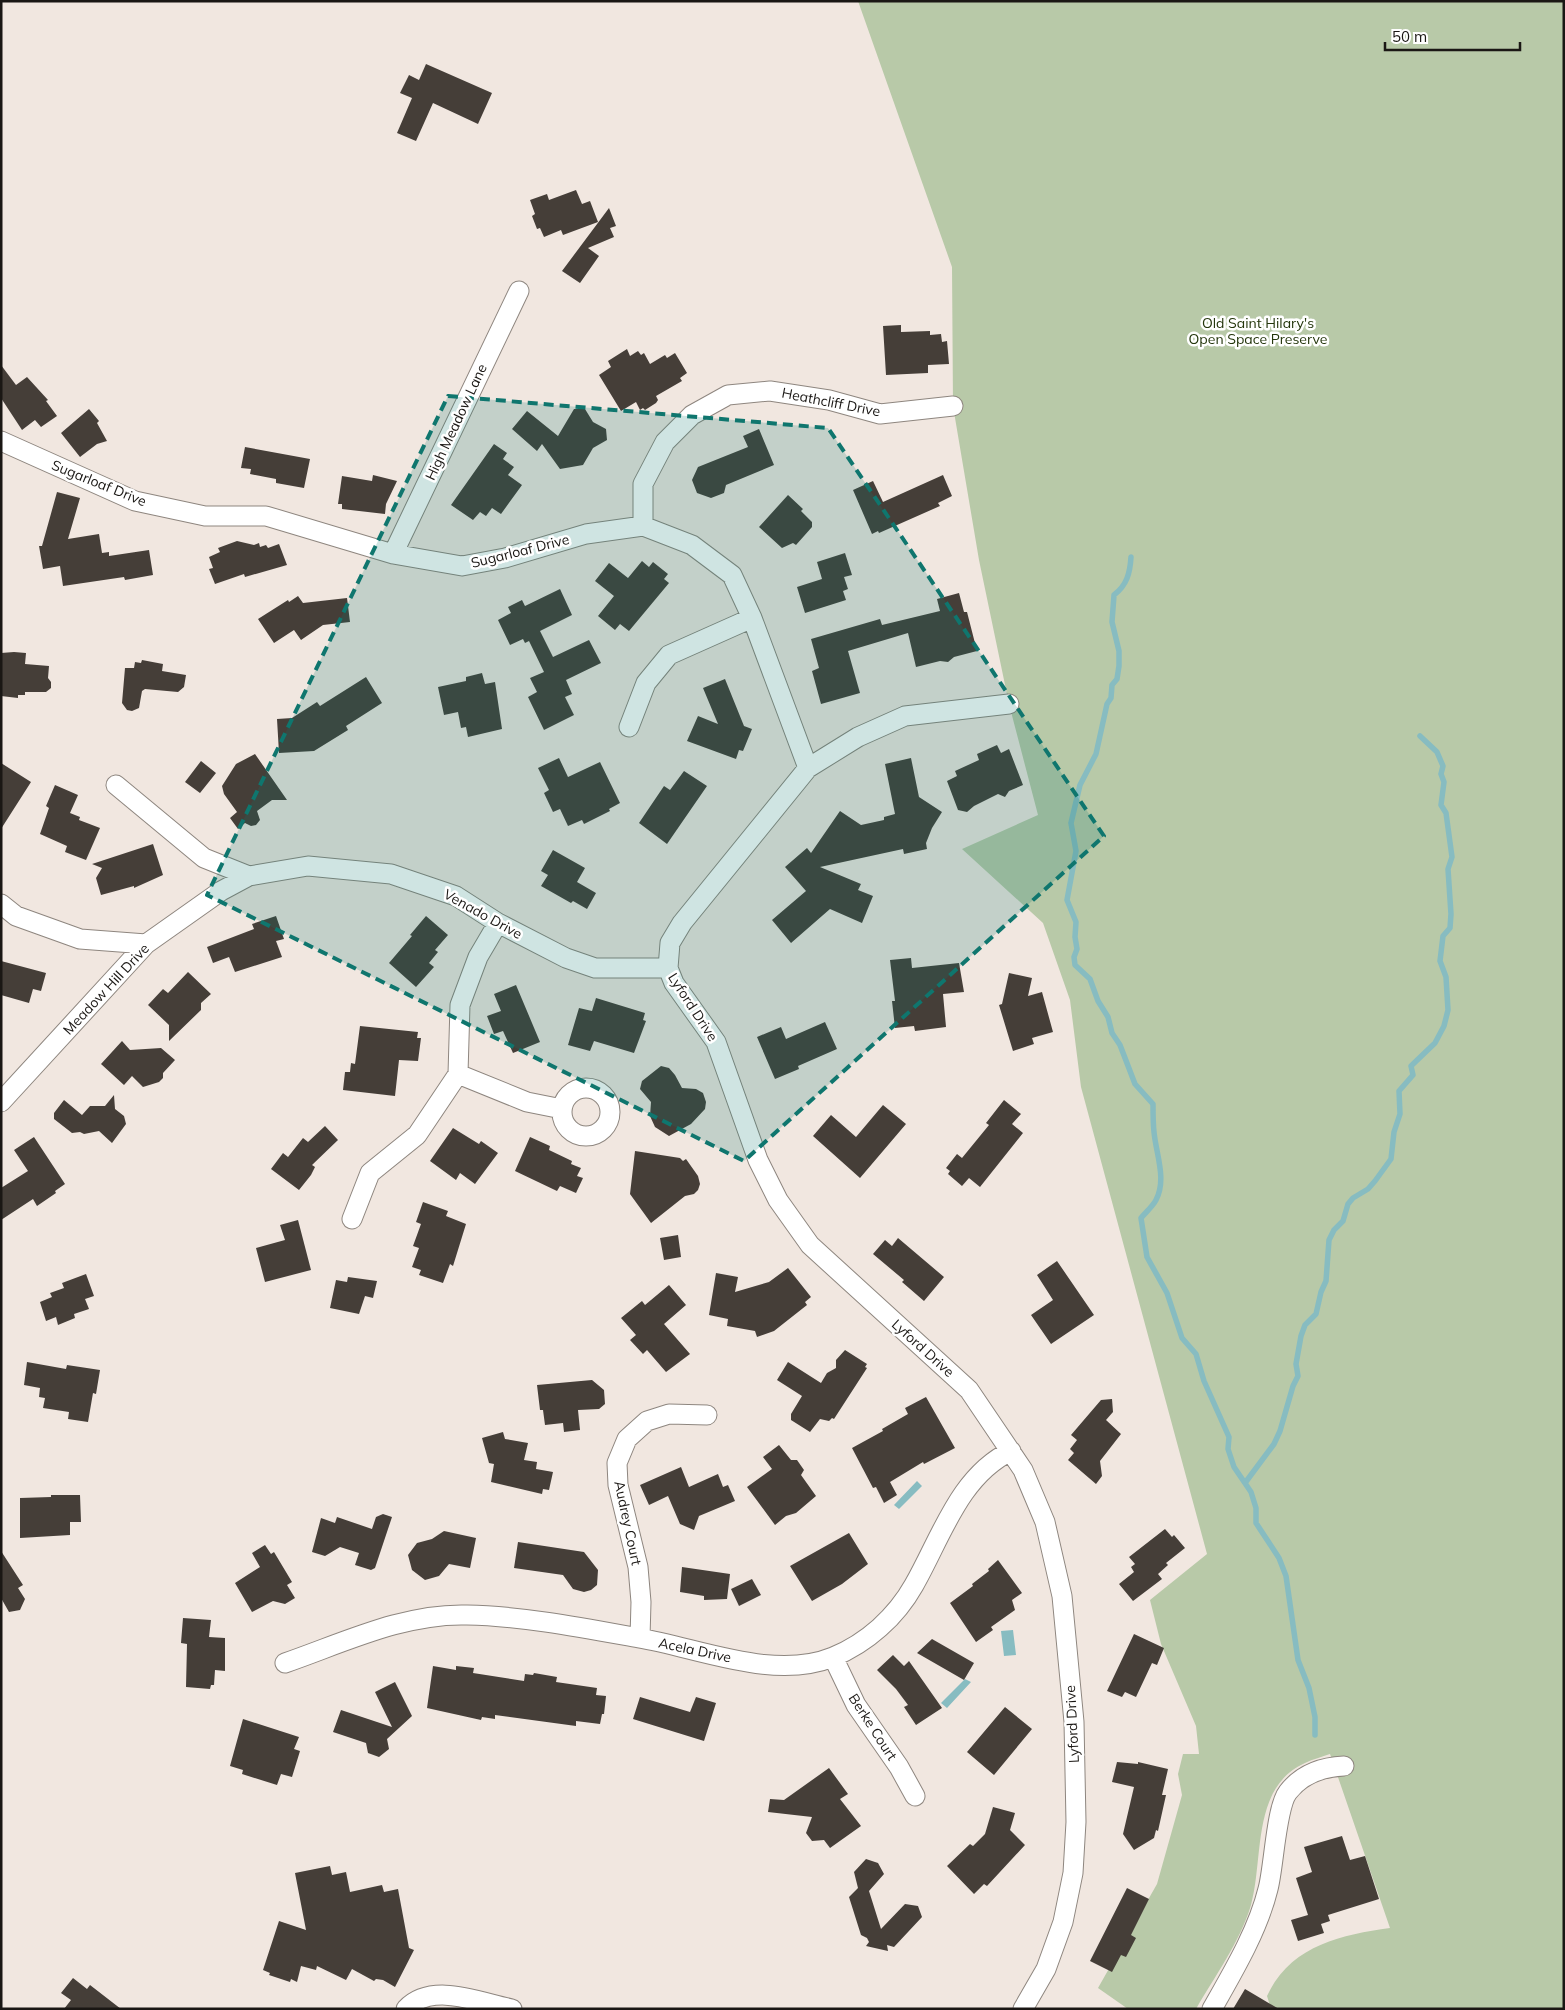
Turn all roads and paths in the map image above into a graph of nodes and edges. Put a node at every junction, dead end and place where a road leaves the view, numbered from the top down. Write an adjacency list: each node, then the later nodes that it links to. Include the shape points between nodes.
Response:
1 (519, 291): 5 (street, High Meadow Lane)
2 (953, 406): 4 (street, Heathcliff Drive, via 880,414 828,400 770,391 728,395 692,415 665,442 643,484)
3 (6, 446): 5 (street, Sugarloaf Drive, via 135,501 205,516 266,516)
4 (643, 526): 5 (street, Sugarloaf Drive, via 586,534 505,558 462,566); 6 (street, Sugarloaf Drive, via 692,545 732,575)
5 (393, 554)
6 (752, 618): 8 (street, via 669,654 646,683); 9 (street, Sugarloaf Drive)
7 (1010, 704): 9 (street, Lyford Drive, via 905,716 858,737)
8 (630, 727)
9 (808, 768): 15 (street, Lyford Drive, via 682,923 670,943)
10 (116, 785): 11 (street, via 204,858)
11 (248, 876): 13 (street, Venado Drive, via 308,866 392,874 456,896); 14 (street, Meadow Hill Drive)
12 (1, 904): 14 (street, via 16,916 80,939)
13 (498, 923): 15 (street, Venado Drive, via 566,958 594,968); 16 (street, via 478,957 460,1005)
14 (146, 944): 17 (street, Meadow Hill Drive)
15 (668, 968): 21 (street, Lyford Drive, via 674,983 716,1042 758,1160 778,1200 810,1245 969,1390)
16 (458, 1074): 18 (street, via 527,1102); 19 (street, via 417,1135 370,1173)
17 (1, 1102)
18 (562, 1109)
19 (352, 1219)
20 (707, 1415): 22 (street, Audrey Court, via 669,1414 647,1421 627,1439 617,1463 618,1486 638,1567)
21 (1011, 1451): 23 (street, Acela Drive, via 972,1481 913,1587 888,1619 868,1639); 29 (street, Lyford Drive, via 1039,1505 1055,1557 1074,1722 1076,1822 1073,1873 1063,1922 1046,1969)
22 (640, 1638): 23 (street, Acela Drive, via 769,1666 810,1664); 24 (street, Acela Drive, via 466,1614 383,1627)
23 (833, 1657): 26 (street, Berke Court, via 856,1705 899,1766)
24 (285, 1664)
25 (1344, 1766): 30 (street, via 1312,1772 1286,1794 1268,1890 1254,1927)
26 (915, 1796)
27 (406, 2009): 28 (street, via 411,2003 426,1997 444,1996 470,1998)
28 (512, 2009)
29 (1023, 2009)
30 (1212, 2009)

